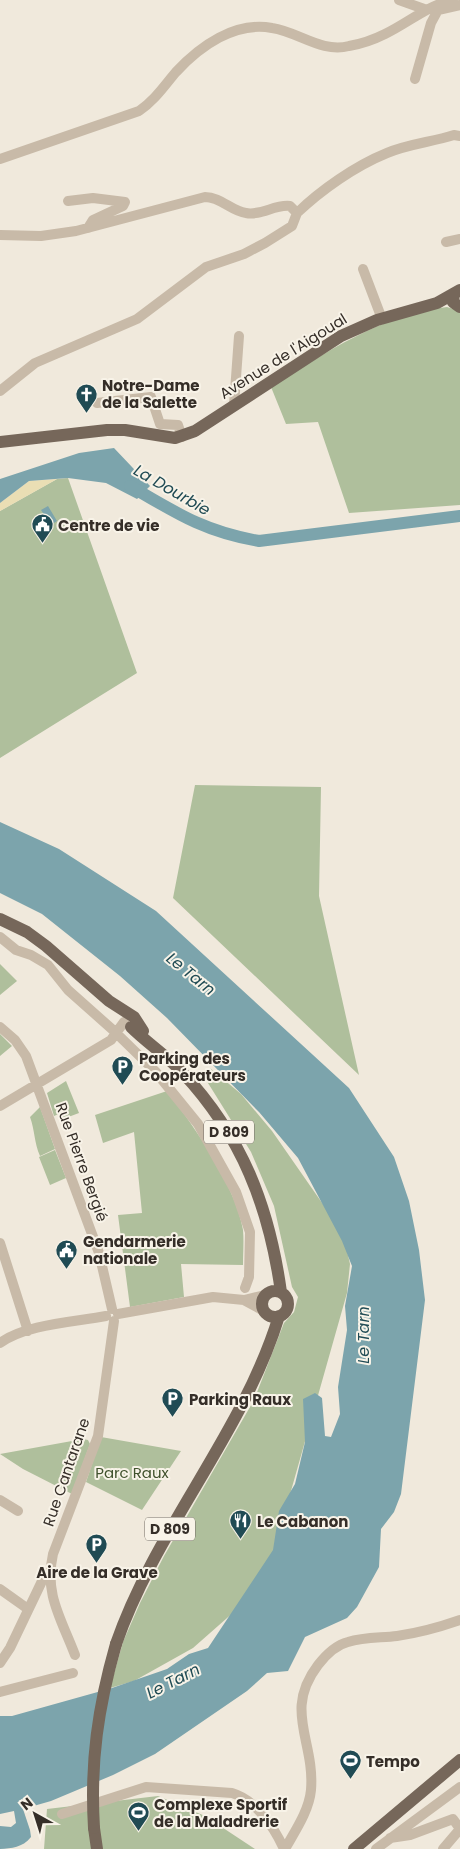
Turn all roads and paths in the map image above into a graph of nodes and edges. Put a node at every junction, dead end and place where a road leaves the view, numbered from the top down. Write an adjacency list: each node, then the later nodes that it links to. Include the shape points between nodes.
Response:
1 (399, 0): 4 (street)
2 (454, 0): 4 (street)
3 (460, 5): 5 (street, via 438,10 431,23)
4 (423, 6): 7 (street, via 385,35 347,47 326,47 273,28 250,27 224,35 197,51 140,111)
5 (415, 79)
6 (460, 136): 9 (street, via 416,143 386,153)
7 (0, 159)
8 (68, 201): 10 (street, via 93,198 125,202 123,206 93,220)
9 (296, 213): 10 (street, via 284,205 246,213 213,197 205,197); 18 (street, via 292,226 265,244 206,267 137,319 35,364)
10 (87, 228): 11 (street, via 41,236)
11 (0, 236)
12 (460, 239): 13 (street)
13 (446, 242)
14 (363, 268): 16 (street)
15 (457, 299): 16 (main road, Avenue de l'Aigoual)
16 (382, 318): 20 (main road, Avenue de l'Aigoual, via 332,342)
17 (239, 336): 20 (street)
18 (0, 390)
19 (97, 403): 21 (street, via 151,397 160,424 178,425)
20 (234, 405): 21 (main road, Avenue de l'Aigoual)
21 (182, 437): 22 (main road, via 115,430)
22 (0, 442)
23 (0, 919): 24 (main road, D 809)
24 (15, 928): 26 (main road, D 809); 27 (main road, D 809, via 27,932)
25 (0, 937): 26 (street, via 16,950)
26 (33, 950): 27 (main road, D 809); 30 (street, via 68,990)
27 (55, 955): 28 (main road, D 809)
28 (129, 1022): 30 (street); 33 (main road, D 809, via 194,1085 229,1133 253,1179)
29 (0, 1027): 31 (street, Rue Pierre Bergié, via 26,1056)
30 (117, 1034): 31 (street); 35 (street, via 167,1085 198,1124 236,1192 250,1232 250,1277)
31 (37, 1085): 32 (street); 40 (street, Rue Pierre Bergié, via 99,1253)
32 (0, 1106)
33 (270, 1241): 36 (main road, D 809); 37 (main road, D 809, via 271,1281)
34 (0, 1243): 41 (street)
35 (245, 1288)
36 (281, 1292): 37 (main road, via 274,1290); 39 (main road, via 288,1302 286,1311)
37 (266, 1294): 38 (street); 39 (main road, via 262,1303)
38 (244, 1300): 39 (street); 40 (street, via 213,1297)
39 (270, 1314): 57 (main road, D 809, bridge, via 258,1370 234,1420 147,1571 116,1644 94,1741 92,1767)
40 (113, 1315): 41 (street); 45 (street, Rue Cantarane, via 98,1436)
41 (28, 1331): 42 (street, via 11,1335)
42 (0, 1343)
43 (0, 1500): 44 (street)
44 (18, 1512)
45 (49, 1572): 47 (street, Rue Cantarane); 49 (street, Rue Cantarane, via 50,1594)
46 (0, 1589): 47 (street)
47 (28, 1609): 50 (street, Rue Cantarane)
48 (460, 1620): 58 (street, via 398,1636 347,1642 320,1662 307,1680 300,1701 311,1789 308,1804)
49 (75, 1655)
50 (1, 1667)
51 (73, 1673): 52 (street)
52 (0, 1692)
53 (460, 1760): 59 (main road)
54 (460, 1787): 56 (street)
55 (62, 1814): 58 (street, via 146,1787 232,1793 242,1796 274,1828)
56 (390, 1838): 60 (street); 61 (street, via 410,1835 453,1819 460,1829)
57 (97, 1849)
58 (285, 1849)
59 (354, 1849)
60 (376, 1849)
61 (443, 1849)

